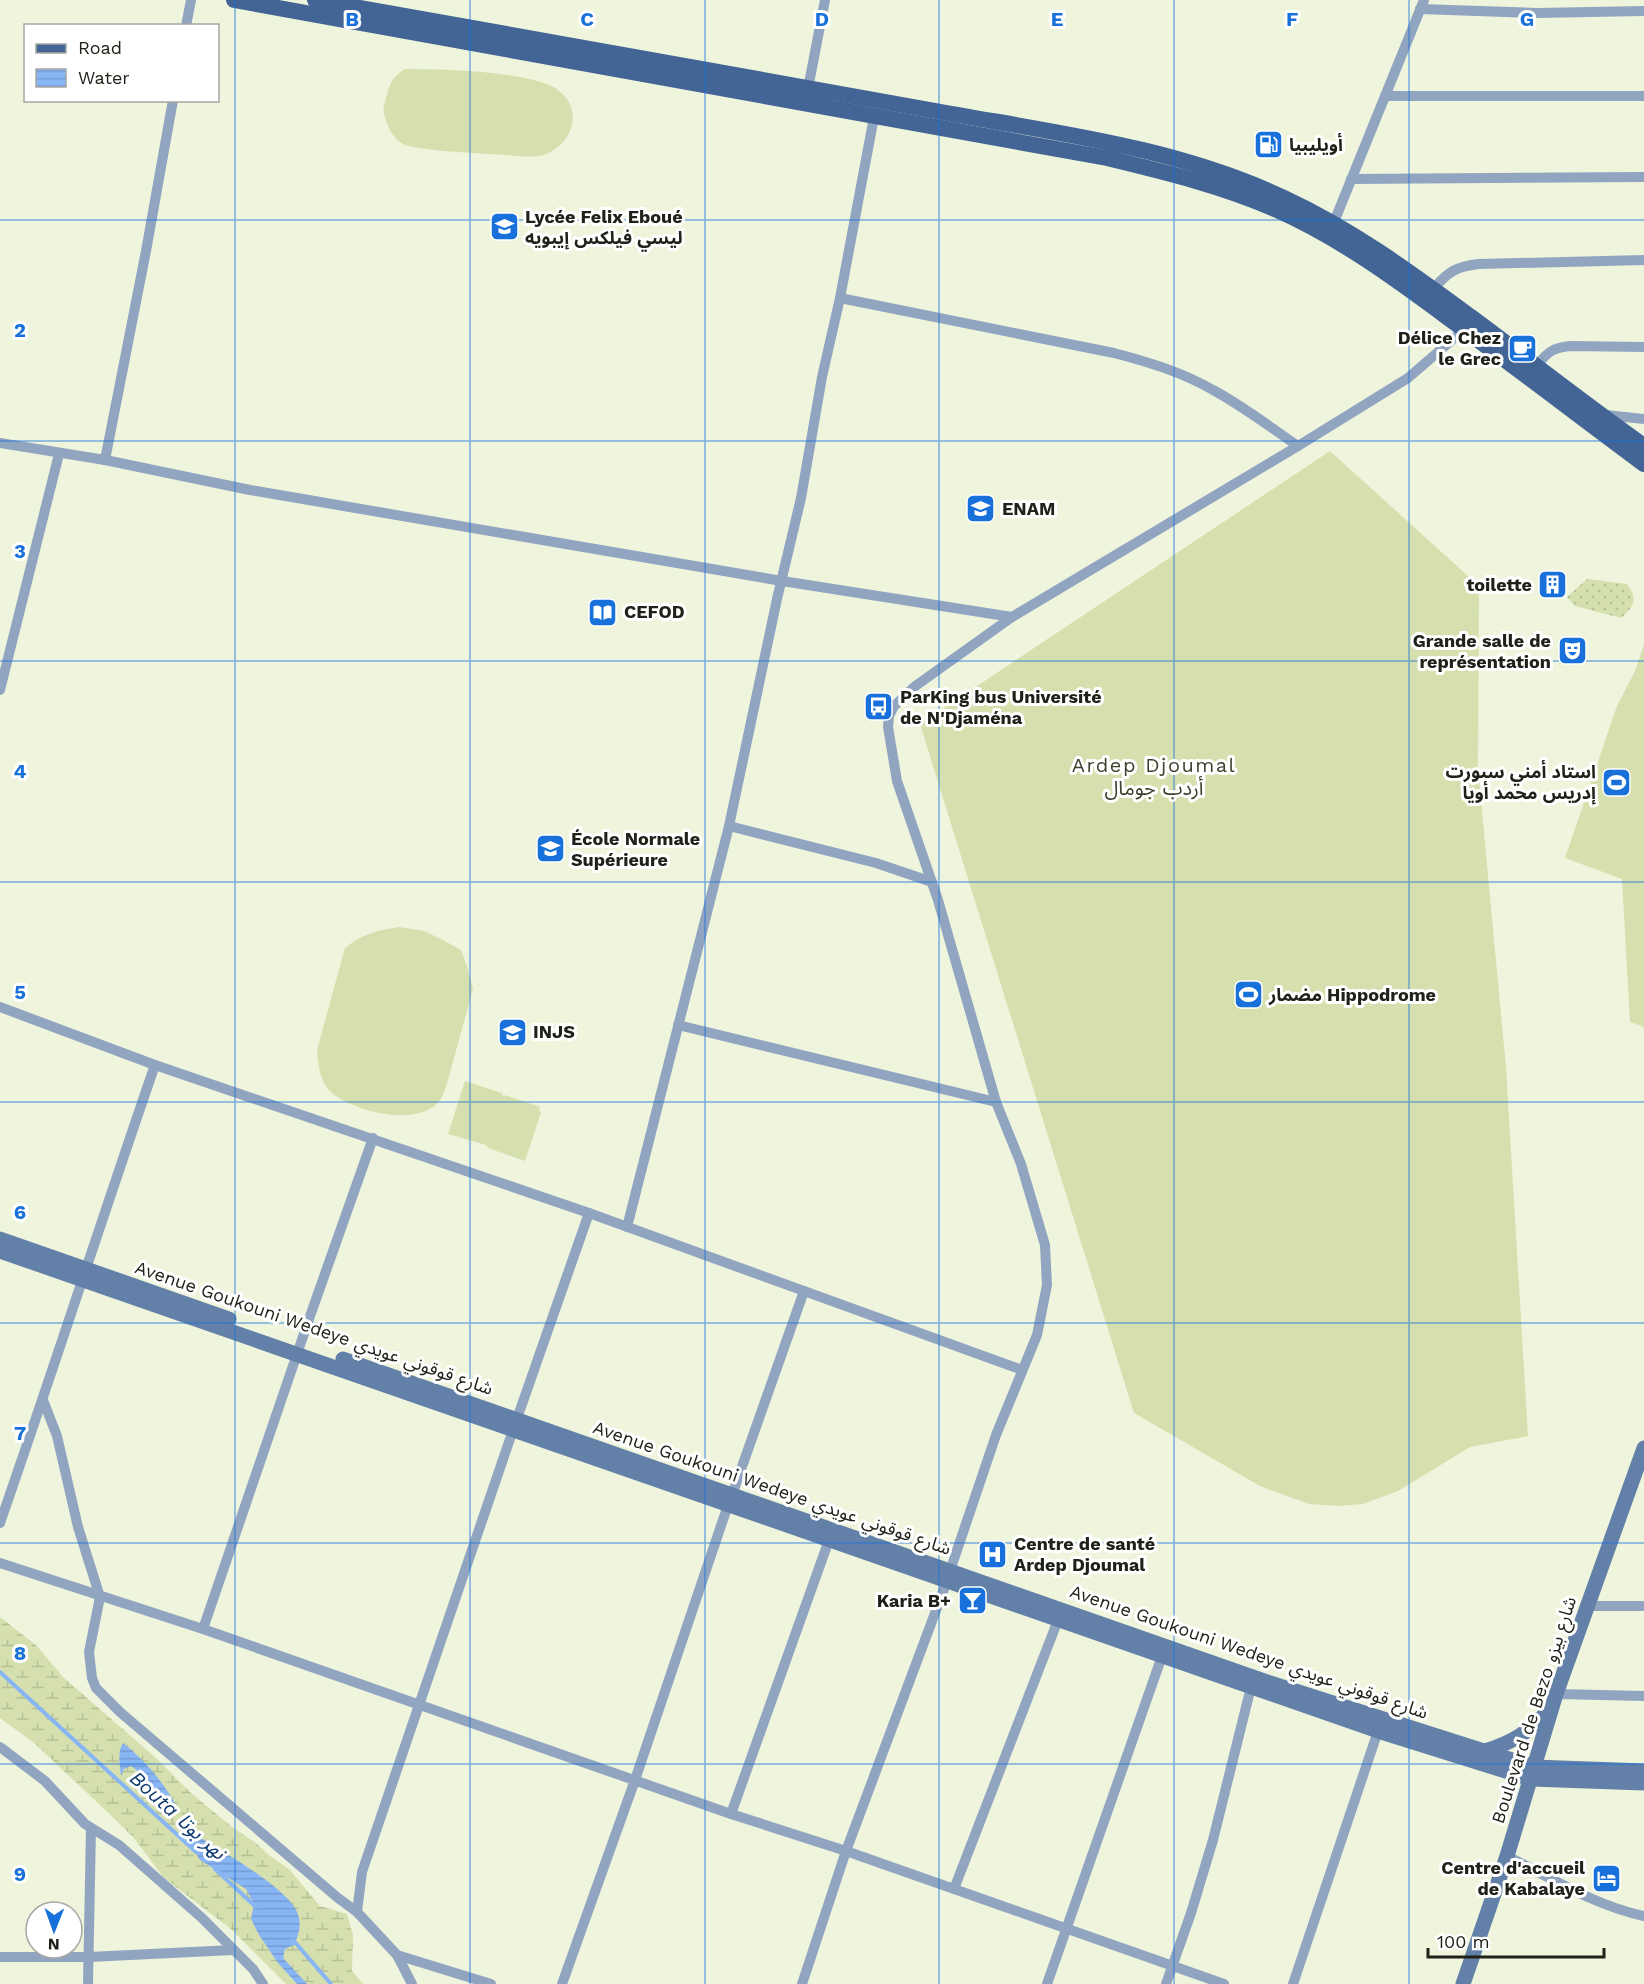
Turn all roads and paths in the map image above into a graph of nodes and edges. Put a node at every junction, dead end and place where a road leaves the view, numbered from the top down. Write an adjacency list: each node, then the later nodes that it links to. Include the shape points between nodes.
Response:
1 (190, 0): 8 (street)
2 (234, 0): 9 (main road)
3 (315, 0): 9 (main road)
4 (825, 0): 10 (street)
5 (1422, 4): 6 (street, via 1537,13); 11 (street)
6 (1621, 6): 7 (street)
7 (1644, 12)
8 (186, 24)
9 (599, 58): 10 (main road)
10 (807, 96): 14 (main road); 15 (main road, via 1110,144)
11 (1385, 96): 12 (street); 17 (street)
12 (1644, 96)
13 (173, 102): 31 (street)
14 (874, 117): 15 (main road); 21 (street)
15 (1189, 171): 18 (main road)
16 (1644, 177): 17 (street)
17 (1351, 179): 18 (street)
18 (1331, 229): 20 (main road); 22 (main road, via 1402,284)
19 (1644, 260): 20 (street, via 1461,266 1447,273)
20 (1434, 288): 22 (main road)
21 (840, 298): 28 (street, via 1146,362 1212,389); 33 (street)
22 (1469, 324): 24 (main road); 28 (street, via 1408,378); 32 (main road)
23 (1644, 347): 24 (street, via 1559,347 1549,351)
24 (1537, 365): 25 (main road)
25 (1600, 415): 26 (street); 29 (main road)
26 (1644, 419)
27 (0, 443): 30 (street)
28 (1298, 446): 34 (street)
29 (1644, 446)
30 (59, 454): 31 (street); 35 (street)
31 (105, 460): 33 (street, via 250,490)
32 (1644, 464)
33 (782, 581): 34 (street); 37 (street)
34 (1011, 617): 38 (street, via 914,687 889,716 897,781)
35 (4, 659): 36 (street)
36 (0, 690)
37 (729, 826): 38 (street, via 876,863); 40 (street)
38 (932, 882): 42 (street)
39 (0, 1007): 41 (street)
40 (678, 1025): 42 (street); 45 (street)
41 (155, 1065): 43 (street); 48 (street)
42 (996, 1102): 51 (street, via 1021,1164 1045,1245 1047,1285 1043,1311)
43 (373, 1138): 44 (street); 50 (street)
44 (589, 1213): 45 (street); 53 (street)
45 (627, 1227): 49 (street)
46 (0, 1239): 48 (street, Avenue Goukouni Wedeye شارع قوقوني عويدي)
47 (0, 1251): 48 (street, Avenue Goukouni Wedeye شارع قوقوني عويدي)
48 (84, 1274): 50 (street, Avenue Goukouni Wedeye شارع قوقوني عويدي); 52 (street)
49 (804, 1291): 51 (street); 55 (street)
50 (298, 1349): 53 (street, Avenue Goukouni Wedeye شارع قوقوني عويدي); 64 (street)
51 (1022, 1370): 59 (street)
52 (43, 1400): 56 (street); 60 (street, via 57,1436 78,1527)
53 (515, 1424): 55 (street, Avenue Goukouni Wedeye شارع قوقوني عويدي); 69 (street)
54 (1644, 1448): 61 (street, Boulevard de Bezo شارع بيزو)
55 (730, 1500): 57 (street, Avenue Goukouni Wedeye شارع قوقوني عويدي); 59 (street, Avenue Goukouni Wedeye شارع قوقوني عويدي); 75 (street)
56 (0, 1523)
57 (830, 1540): 59 (street, Avenue Goukouni Wedeye شارع قوقوني عويدي); 77 (street)
58 (0, 1563): 60 (street)
59 (948, 1576): 63 (street, Avenue Goukouni Wedeye شارع قوقوني عويدي); 66 (street, Avenue Goukouni Wedeye شارع قوقوني عويدي); 79 (street)
60 (100, 1597): 64 (street); 82 (street, via 89,1652 96,1688)
61 (1587, 1606): 62 (street); 68 (street, Boulevard de Bezo شارع بيزو)
62 (1644, 1606)
63 (1058, 1620): 65 (street, Avenue Goukouni Wedeye شارع قوقوني عويدي); 81 (street)
64 (202, 1629): 69 (street)
65 (1162, 1656): 66 (street, Avenue Goukouni Wedeye شارع قوقوني عويدي); 84 (street)
66 (1252, 1682): 70 (street, Avenue Goukouni Wedeye شارع قوقوني عويدي); 72 (street, Avenue Goukouni Wedeye شارع قوقوني عويدي); 89 (street, via 1213,1840)
67 (1644, 1696): 68 (street)
68 (1554, 1701): 72 (street, via 1532,1729); 74 (street, Boulevard de Bezo شارع بيزو)
69 (418, 1705): 75 (street); 82 (street, via 363,1872)
70 (1378, 1731): 74 (street, Avenue Goukouni Wedeye شارع قوقوني عويدي); 99 (street)
71 (0, 1747): 78 (street, via 45,1781)
72 (1485, 1751): 74 (street, Avenue Goukouni Wedeye شارع قوقوني عويدي)
73 (1644, 1771): 74 (street)
74 (1533, 1773): 76 (street); 80 (street, Boulevard de Bezo شارع بيزو)
75 (635, 1780): 77 (street); 94 (street)
76 (1644, 1783)
77 (730, 1815): 79 (street)
78 (91, 1828): 85 (street, via 119,1845); 88 (street)
79 (846, 1851): 81 (street); 95 (street)
80 (1507, 1856): 83 (street, via 1595,1900); 100 (street, Boulevard de Bezo شارع بيزو)
81 (954, 1889): 84 (street)
82 (357, 1912): 86 (street)
83 (1644, 1916)
84 (1066, 1930): 89 (street); 96 (street)
85 (233, 1950): 88 (street); 91 (street)
86 (397, 1955): 92 (street); 93 (street)
87 (0, 1957): 88 (street)
88 (89, 1957): 90 (street)
89 (1172, 1966): 97 (street); 98 (street)
90 (88, 1984)
91 (263, 1984)
92 (412, 1984)
93 (491, 1984)
94 (562, 1984)
95 (802, 1984)
96 (1047, 1984)
97 (1166, 1984)
98 (1224, 1984)
99 (1293, 1984)
100 (1463, 1984)

